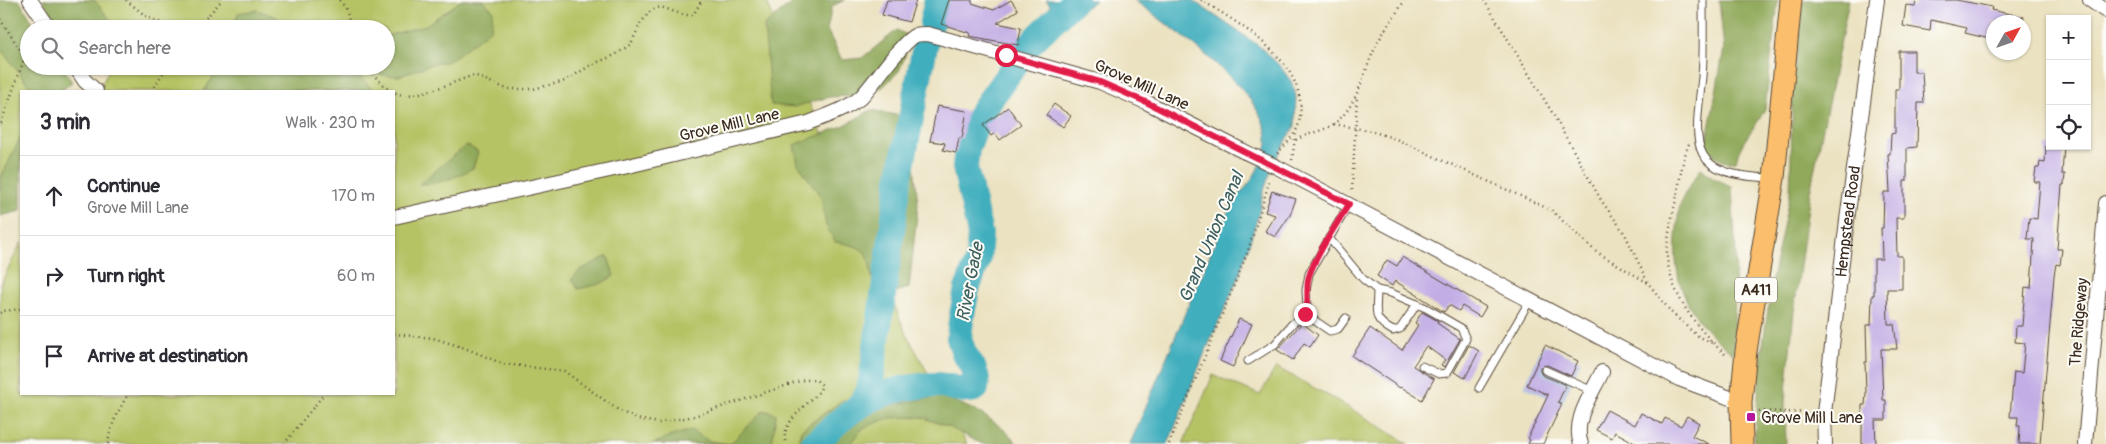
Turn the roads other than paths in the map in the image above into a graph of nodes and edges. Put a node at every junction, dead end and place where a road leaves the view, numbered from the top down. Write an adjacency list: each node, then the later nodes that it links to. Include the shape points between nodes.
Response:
1 (30, 0): 7 (street)
2 (1703, 0): 10 (lane, via 1702,74 1696,126 1700,150 1718,169 1737,176)
3 (1790, 0): 10 (main road, A411)
4 (1877, 0): 29 (street, Hempstead Road, via 1846,220 1824,413)
5 (2090, 0): 6 (street)
6 (2106, 11)
7 (44, 20)
8 (81, 75): 9 (street)
9 (95, 90)
10 (1774, 178): 26 (main road, A411, via 1744,371)
11 (1349, 204): 13 (street, Grove Mill Lane, bridge, via 1100,82 928,34 917,35 905,44 858,99 835,113 808,123); 14 (lane); 16 (street, Grove Mill Lane)
12 (2106, 204): 30 (street, The Ridgeway)
13 (395, 217)
14 (1328, 238): 15 (lane, via 1362,279); 18 (lane, via 1309,274)
15 (1377, 290): 17 (lane); 17 (lane, via 1378,320 1393,331 1400,329)
16 (1530, 300): 24 (lane); 26 (street, Grove Mill Lane, via 1679,379)
17 (1417, 304): 21 (lane, via 1461,328 1466,339 1448,373 1439,374)
18 (1305, 314): 19 (lane, via 1330,331 1338,328); 20 (lane, via 1275,344)
19 (1346, 318)
20 (1248, 362)
21 (1422, 366)
22 (1545, 370): 25 (lane)
23 (1602, 372): 25 (street)
24 (1479, 388)
25 (1593, 391): 27 (street, via 1578,427)
26 (1747, 407): 28 (main road, A411)
27 (1581, 444)
28 (1742, 444)
29 (1825, 444)
30 (2084, 444)

